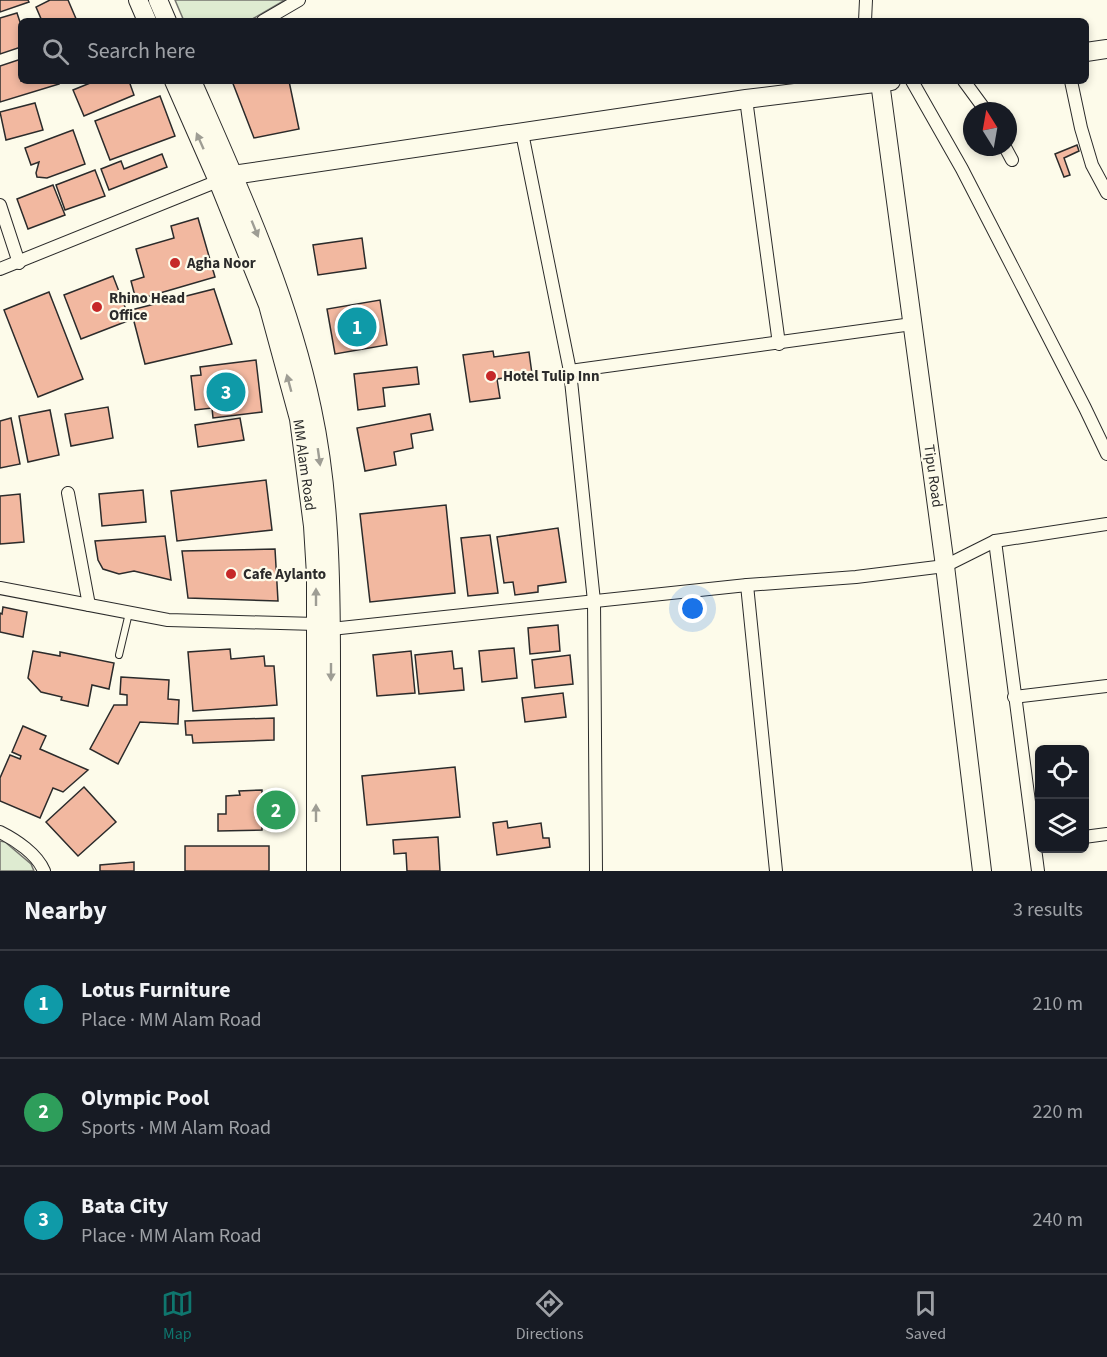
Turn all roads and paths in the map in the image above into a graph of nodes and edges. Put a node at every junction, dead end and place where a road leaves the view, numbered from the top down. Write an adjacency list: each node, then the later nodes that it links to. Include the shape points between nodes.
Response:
1 (138, 0): 5 (street)
2 (158, 0): 6 (street)
3 (299, 0): 7 (street)
4 (866, 0): 8 (street)
5 (146, 18)
6 (165, 18)
7 (268, 18)
8 (865, 18)
9 (1107, 49): 10 (street)
10 (1089, 52)
11 (176, 84): 23 (street, MM Alam Road, one-way to 11)
12 (193, 84): 23 (street, MM Alam Road)
13 (860, 84): 18 (street)
14 (875, 84): 28 (street, Tipu Road)
15 (914, 84): 31 (street, via 962,169)
16 (966, 84): 19 (street)
17 (1072, 84): 24 (street, via 1092,165)
18 (746, 99): 20 (street); 29 (street)
19 (979, 102)
20 (522, 133): 23 (street); 30 (street)
21 (1010, 156): 22 (street)
22 (1012, 160)
23 (226, 178): 26 (street); 41 (street, MM Alam Road, via 283,298 312,409 328,517)
24 (1107, 193)
25 (0, 205): 26 (street)
26 (19, 263): 27 (street)
27 (0, 269)
28 (912, 324): 29 (street); 35 (street, Tipu Road)
29 (779, 344): 30 (street)
30 (570, 372): 38 (street)
31 (1107, 454)
32 (68, 493): 39 (street)
33 (1107, 524): 34 (street)
34 (995, 541): 35 (street); 44 (street)
35 (945, 566): 36 (street); 55 (street, Tipu Road)
36 (747, 585): 38 (street); 54 (street)
37 (0, 588): 39 (street)
38 (594, 601): 41 (street); 53 (street)
39 (89, 605): 40 (street)
40 (129, 613): 41 (street, via 168,620); 42 (lane)
41 (323, 626): 51 (street, MM Alam Road, one-way to 41); 52 (street, MM Alam Road, one-way to 52)
42 (119, 655)
43 (1107, 686): 44 (street)
44 (1014, 697): 45 (street)
45 (1035, 830)
46 (0, 832): 50 (street, via 22,846)
47 (1107, 834): 48 (street)
48 (1089, 836)
49 (1037, 853): 56 (street)
50 (44, 871)
51 (316, 871)
52 (332, 871)
53 (596, 871)
54 (776, 871)
55 (982, 871)
56 (1038, 871)

